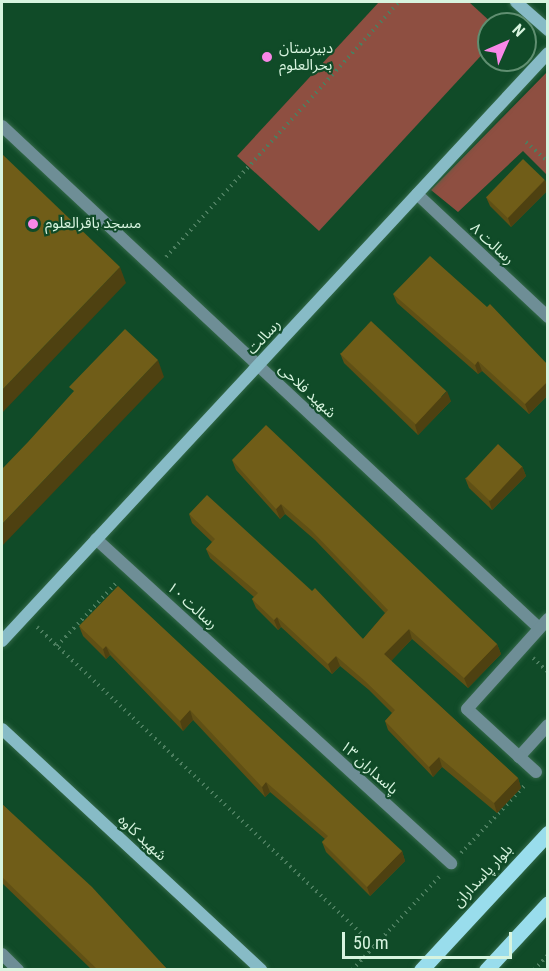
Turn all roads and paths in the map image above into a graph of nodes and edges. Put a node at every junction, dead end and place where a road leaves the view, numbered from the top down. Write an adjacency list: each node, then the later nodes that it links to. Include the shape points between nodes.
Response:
1 (399, 2): 9 (path)
2 (516, 2): 3 (street)
3 (548, 30)
4 (548, 53): 8 (street, رسالت)
5 (2, 126): 9 (street, شهید فلاحی)
6 (526, 142): 7 (path)
7 (548, 162)
8 (417, 194): 10 (street, رسالت ۸); 11 (street, رسالت)
9 (155, 269): 11 (street, شهید فلاحی)
10 (548, 316)
11 (258, 365): 12 (street, رسالت); 15 (street, شهید فلاحی)
12 (96, 539): 13 (street, رسالت ۱۰); 14 (street, رسالت)
13 (129, 569): 17 (path); 18 (street, رسالت ۱۰)
14 (25, 616): 16 (street, رسالت); 17 (path)
15 (543, 624): 21 (street, via 467,709)
16 (2, 641)
17 (57, 646): 26 (path)
18 (267, 695): 24 (street, پاسداران ۱۳)
19 (548, 725): 21 (street)
20 (2, 729): 30 (street, شهید کاوه)
21 (519, 756): 22 (street)
22 (536, 772)
23 (548, 833): 31 (main road, بلوار پاسداران)
24 (451, 863)
25 (548, 903): 32 (main road)
26 (374, 946)
27 (2, 954): 29 (street)
28 (548, 955): 33 (path)
29 (18, 969)
30 (261, 969)
31 (421, 969)
32 (486, 969)
33 (534, 969)

